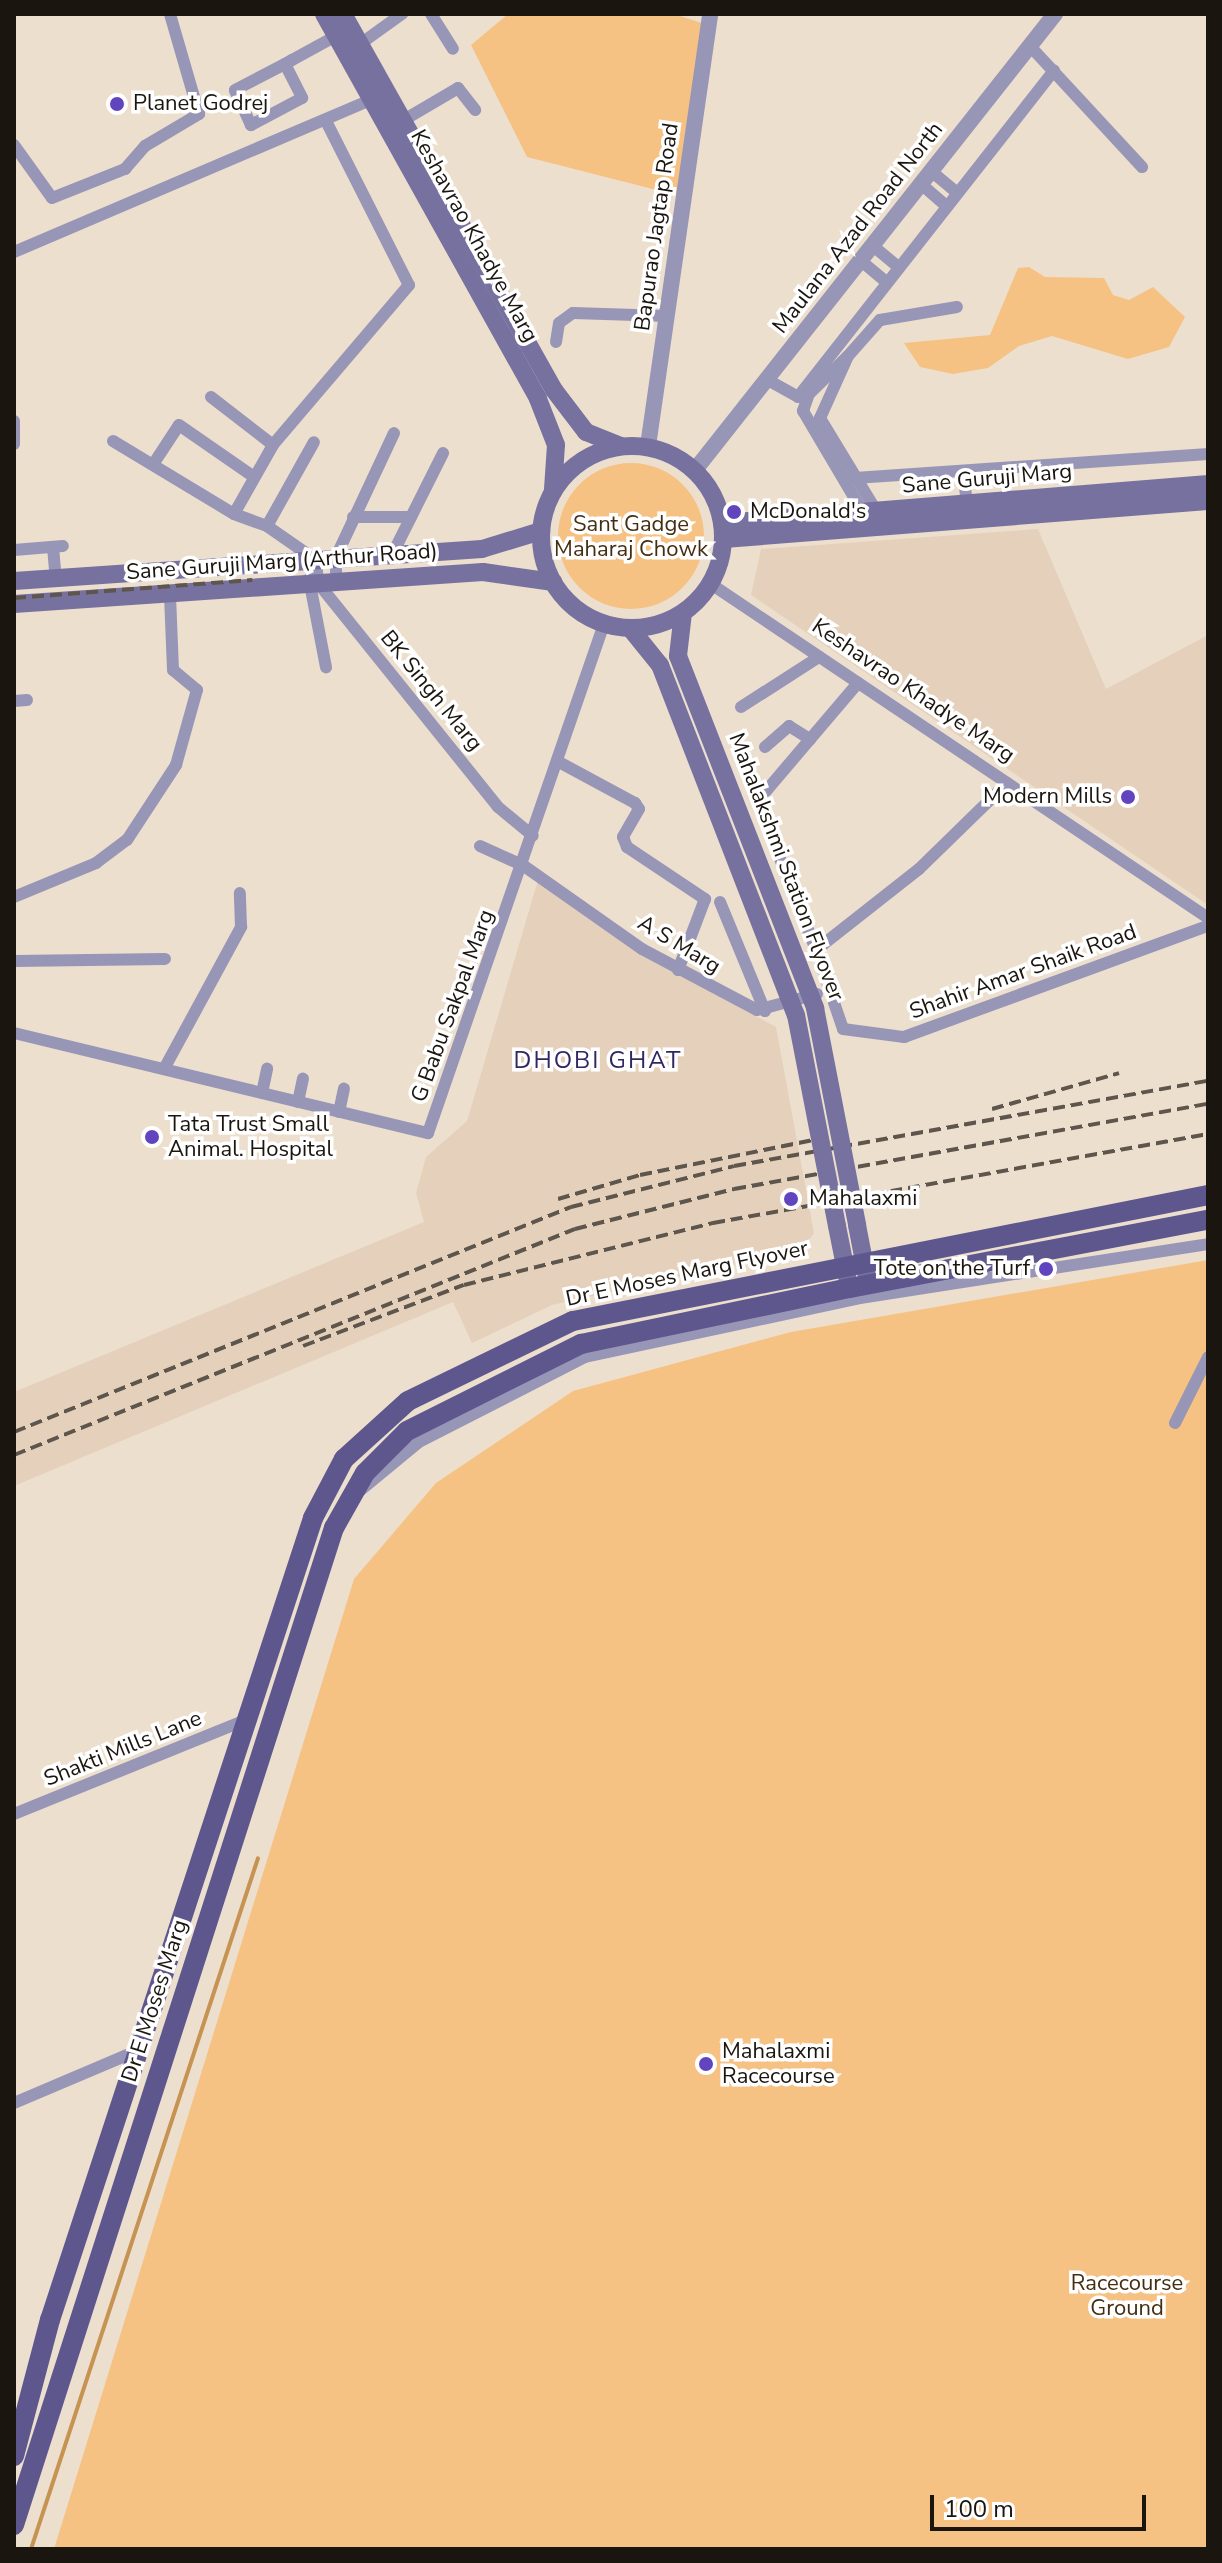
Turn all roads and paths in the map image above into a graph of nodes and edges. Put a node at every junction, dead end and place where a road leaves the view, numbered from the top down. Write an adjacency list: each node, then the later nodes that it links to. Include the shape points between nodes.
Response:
1 (170, 14): 18 (street, via 178,54 204,108 199,114 145,146 125,169 52,198)
2 (324, 14): 8 (main road, Keshavrao Khadye Marg)
3 (343, 14): 10 (main road, Keshavrao Khadye Marg)
4 (402, 14): 10 (street)
5 (431, 14): 11 (street)
6 (710, 14): 29 (street, Bapurao Jagtap Road)
7 (1055, 14): 9 (street, Maulana Azad Road North)
8 (336, 36): 10 (main road, Keshavrao Khadye Marg); 12 (street)
9 (1030, 46): 13 (street); 20 (street, Maulana Azad Road North)
10 (353, 49): 14 (main road, Keshavrao Khadye Marg)
11 (453, 49)
12 (285, 64): 12 (street, via 234,93 251,125 302,98)
13 (1054, 71): 19 (street); 21 (street)
14 (379, 96): 16 (street); 17 (main road, Keshavrao Khadye Marg)
15 (475, 110): 17 (street, via 458,88)
16 (326, 121): 24 (street); 39 (street, via 409,285)
17 (395, 126): 40 (main road, Keshavrao Khadye Marg, via 554,390 586,432); 50 (main road, Keshavrao Khadye Marg, via 538,399 556,445)
18 (14, 145)
19 (1142, 167)
20 (926, 178): 21 (street); 22 (street); 23 (street, Maulana Azad Road North)
21 (956, 192): 22 (street)
22 (946, 206): 26 (street)
23 (872, 245): 25 (street, Maulana Azad Road North); 26 (street)
24 (14, 252)
25 (860, 260): 27 (street); 32 (street, Maulana Azad Road North)
26 (897, 266): 27 (street)
27 (884, 280): 32 (street, via 796,399)
28 (957, 307): 31 (street, via 880,320)
29 (667, 316): 30 (street, via 573,313 559,323); 41 (street, Bapurao Jagtap Road)
30 (556, 342)
31 (848, 356): 48 (street, via 820,412); 54 (street, via 809,394 803,411)
32 (766, 379): 45 (street, Maulana Azad Road North)
33 (211, 397): 39 (street)
34 (14, 421): 38 (street)
35 (394, 433): 56 (street)
36 (113, 441): 44 (street)
37 (314, 442): 58 (street)
38 (14, 444)
39 (273, 445): 47 (street)
40 (620, 446): 41 (main road); 50 (main road, via 582,461)
41 (648, 446): 45 (main road)
42 (443, 453): 57 (street)
43 (1208, 454): 46 (street)
44 (154, 463): 47 (street, via 179,425); 55 (street)
45 (695, 470): 60 (main road)
46 (963, 471): 48 (street); 53 (street)
47 (254, 477): 55 (street)
48 (855, 478): 54 (street)
49 (1208, 484): 51 (main road, Sane Guruji Marg)
50 (553, 489): 59 (main road)
51 (1149, 497): 52 (main road, Sane Guruji Marg); 53 (main road, Sane Guruji Marg)
52 (1208, 501)
53 (975, 509): 54 (main road, Sane Guruji Marg); 60 (main road, Sane Guruji Marg)
54 (871, 513): 60 (main road, Sane Guruji Marg)
55 (234, 514): 58 (street)
56 (353, 517): 57 (street); 65 (street)
57 (411, 517): 63 (street)
58 (267, 526): 66 (street)
59 (541, 531): 62 (main road, Sane Guruji Marg (Arthur Road), via 482,549); 71 (main road)
60 (723, 531): 73 (main road)
61 (14, 550): 68 (street, via 58,547)
62 (436, 552): 63 (main road, Sane Guruji Marg (Arthur Road)); 67 (main road)
63 (392, 555): 64 (main road, Sane Guruji Marg (Arthur Road))
64 (371, 556): 65 (main road, Sane Guruji Marg (Arthur Road)); 69 (main road)
65 (335, 559): 66 (main road, Sane Guruji Marg (Arthur Road)); 72 (street)
66 (311, 561): 68 (main road, Sane Guruji Marg (Arthur Road)); 72 (street)
67 (438, 575): 69 (main road, Sane Guruji Marg (Arthur Road)); 71 (main road, Sane Guruji Marg (Arthur Road), via 483,572)
68 (56, 579): 70 (main road, Sane Guruji Marg (Arthur Road))
69 (372, 579): 72 (main road, Sane Guruji Marg (Arthur Road))
70 (14, 581)
71 (553, 582): 77 (main road, via 573,607)
72 (322, 583): 74 (main road, Sane Guruji Marg (Arthur Road)); 80 (street); 88 (street, BK Singh Marg, via 498,807)
73 (711, 584): 76 (main road); 79 (street, Keshavrao Khadye Marg)
74 (170, 594): 75 (main road, Sane Guruji Marg (Arthur Road)); 93 (street, via 173,670 197,690 176,765 127,840 84,869)
75 (14, 604)
76 (683, 613): 78 (main road); 114 (main road, Mahalakshmi Station Flyover, bridge, via 678,656 815,1008)
77 (604, 624): 78 (main road); 85 (street, G Babu Sakpal Marg)
78 (630, 628): 114 (main road, Mahalakshmi Station Flyover, bridge, via 660,665 796,1015)
79 (819, 657): 81 (street, Keshavrao Khadye Marg); 82 (street)
80 (326, 667)
81 (858, 683): 83 (street); 86 (street, Keshavrao Khadye Marg)
82 (741, 707)
83 (810, 739): 84 (street, via 789,726); 87 (street)
84 (765, 747)
85 (557, 761): 88 (street, G Babu Sakpal Marg); 100 (street, via 635,803 639,809 623,837 627,847 705,899)
86 (1007, 783): 95 (street, Keshavrao Khadye Marg); 97 (street, via 919,869)
87 (766, 791)
88 (533, 836): 91 (street, G Babu Sakpal Marg)
89 (480, 846): 91 (street, A S Marg)
90 (779, 856): 97 (street)
91 (524, 866): 100 (street, A S Marg); 110 (street, G Babu Sakpal Marg, via 428,1133)
92 (240, 893): 104 (street, via 241,927)
93 (14, 897)
94 (720, 902): 102 (street)
95 (1208, 918)
96 (1208, 926): 101 (street, Shahir Amar Shaik Road, via 904,1037 843,1029)
97 (816, 950): 101 (street)
98 (165, 959): 99 (street)
99 (14, 961)
100 (678, 970): 102 (street, A S Marg)
101 (828, 990): 102 (street)
102 (765, 1011)
103 (14, 1033): 104 (street, G Babu Sakpal Marg)
104 (164, 1069): 108 (street, G Babu Sakpal Marg)
105 (267, 1069): 108 (street)
106 (303, 1079): 109 (street)
107 (344, 1089): 110 (street)
108 (262, 1093): 109 (street, G Babu Sakpal Marg)
109 (298, 1102): 110 (street, G Babu Sakpal Marg)
110 (339, 1112)
111 (1208, 1195): 114 (main road, Dr E Moses Marg Flyover)
112 (1208, 1220): 115 (main road, Dr E Moses Marg Flyover)
113 (1208, 1244): 118 (street, via 860,1298 585,1357 419,1442 379,1482)
114 (854, 1263): 115 (main road, Mahalakshmi Station Flyover); 119 (main road, Dr E Moses Marg Flyover, via 573,1321 393,1411 344,1459 313,1518)
115 (859, 1286): 118 (main road, Dr E Moses Marg Flyover, bridge, via 581,1344 407,1431)
116 (1208, 1357): 117 (street)
117 (1175, 1423)
118 (350, 1496): 124 (main road, Dr E Moses Marg, via 334,1528)
119 (246, 1720): 120 (street, Shakti Mills Lane); 121 (main road, Dr E Moses Marg)
120 (14, 1814)
121 (139, 2050): 122 (street); 123 (main road, Dr E Moses Marg)
122 (14, 2103)
123 (53, 2313): 124 (main road); 125 (main road, Dr E Moses Marg)
124 (76, 2322): 126 (main road, Dr E Moses Marg)
125 (14, 2456)
126 (14, 2525)

